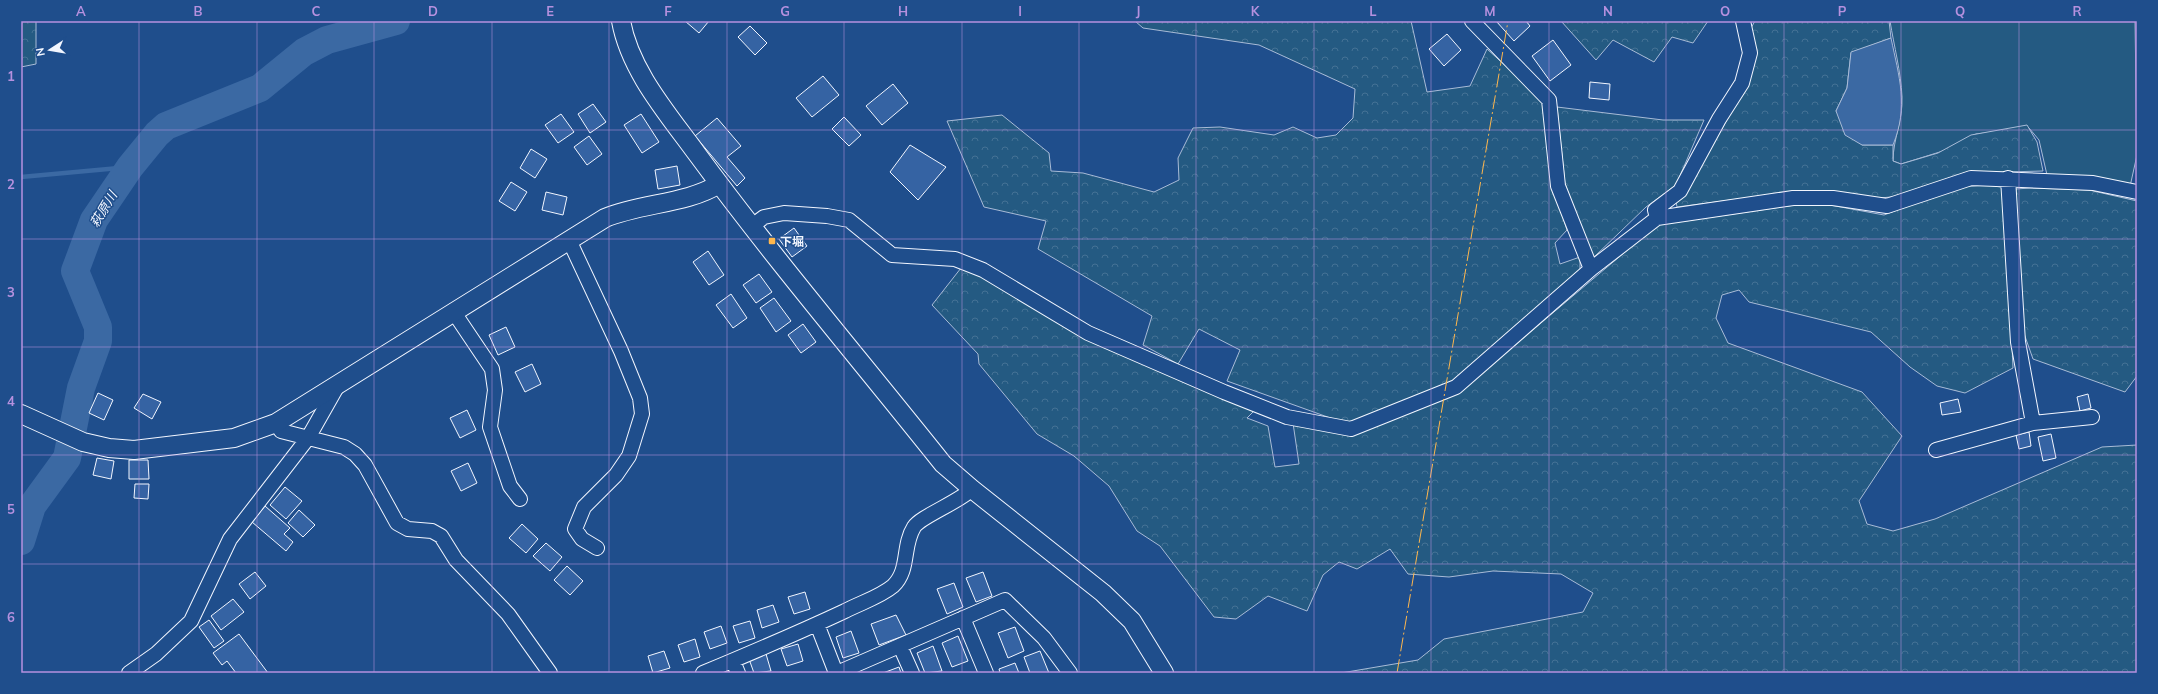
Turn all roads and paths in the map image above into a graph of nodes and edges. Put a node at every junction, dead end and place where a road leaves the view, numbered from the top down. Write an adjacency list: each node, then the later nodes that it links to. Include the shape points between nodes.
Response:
1 (1472, 21): 10 (street, via 1549,100 1558,186)
2 (1745, 22): 7 (street, via 1750,53 1742,83 1719,119 1680,191 1655,210)
3 (626, 24): 5 (street, via 624,36 642,74)
4 (2008, 178): 6 (street, via 2093,183); 7 (street, via 1971,178 1887,206 1833,198 1793,198); 16 (street, via 2018,342)
5 (719, 184): 8 (street); 9 (street, via 706,192 625,210 605,218)
6 (2137, 192)
7 (1658, 218): 10 (street)
8 (752, 226): 10 (street, via 764,217 784,213 849,220 892,255 955,259 982,270 1088,334 1287,417 1351,429 1456,387); 19 (street, via 943,464)
9 (569, 240): 11 (street); 21 (street, via 621,351 640,398 642,414 629,456 616,475 584,507 576,529 582,540)
10 (1591, 270)
11 (453, 311): 12 (street); 20 (street, via 492,369 495,390 490,427 510,486)
12 (340, 383): 15 (street); 17 (street)
13 (21, 414): 15 (street, via 83,442 134,450 234,438)
14 (2092, 417): 16 (street)
15 (276, 423): 17 (street, via 281,431)
16 (2033, 423): 18 (street)
17 (308, 438): 26 (street, via 230,539 191,621 156,654); 27 (street, via 344,447 355,454 397,523 408,529 432,531 441,536 456,560 508,614)
18 (1936, 450)
19 (972, 489): 23 (street, via 964,497 915,525 907,541 905,567 894,585); 33 (street, via 1104,593 1132,621)
20 (520, 499)
21 (597, 548)
22 (963, 618): 24 (street); 31 (street); 32 (street, via 1005,600 1044,638)
23 (816, 624): 25 (street); 29 (street)
24 (900, 646): 29 (street); 30 (street)
25 (735, 667): 28 (street)
26 (129, 673)
27 (550, 673)
28 (703, 673)
29 (837, 673)
30 (912, 673)
31 (986, 673)
32 (1070, 673)
33 (1164, 673)

